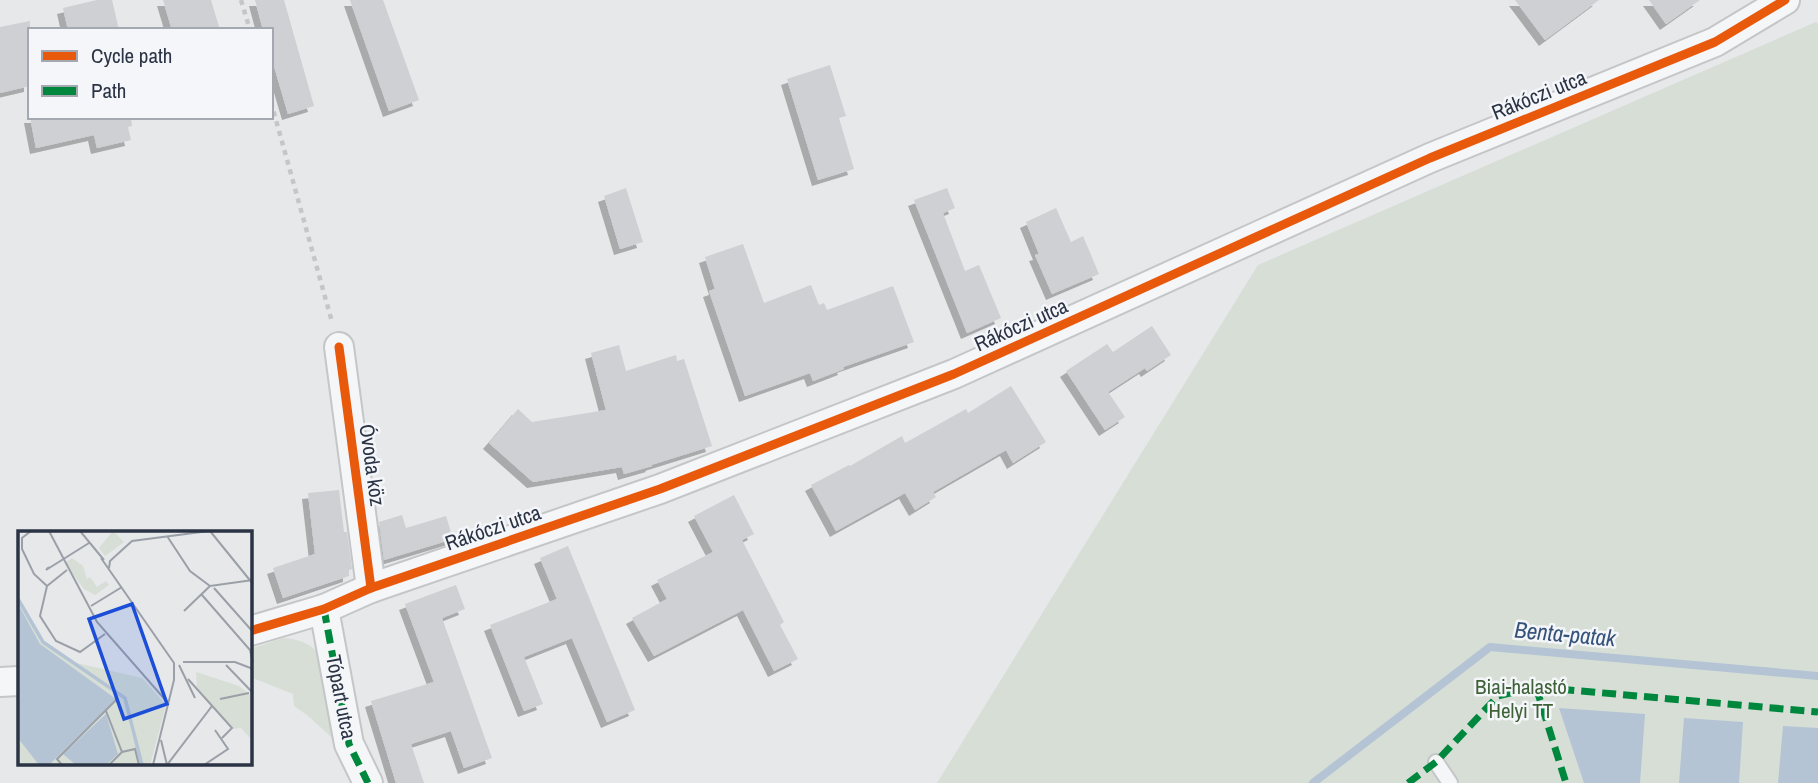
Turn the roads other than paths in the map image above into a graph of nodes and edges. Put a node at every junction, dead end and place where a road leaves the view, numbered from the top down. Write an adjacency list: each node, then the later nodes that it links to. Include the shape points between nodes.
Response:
1 (1785, 0): 3 (street, Rákóczi utca, via 1715,41 1430,158 954,374 660,489)
2 (339, 347): 3 (street, Óvoda köz)
3 (371, 588): 4 (street, Rákóczi utca)
4 (324, 609): 5 (street, Rákóczi utca); 9 (street, Tópart utca, via 349,744)
5 (252, 630)
6 (18, 681): 7 (street)
7 (0, 682)
8 (1436, 762): 10 (lane)
9 (368, 783)
10 (1450, 783)

